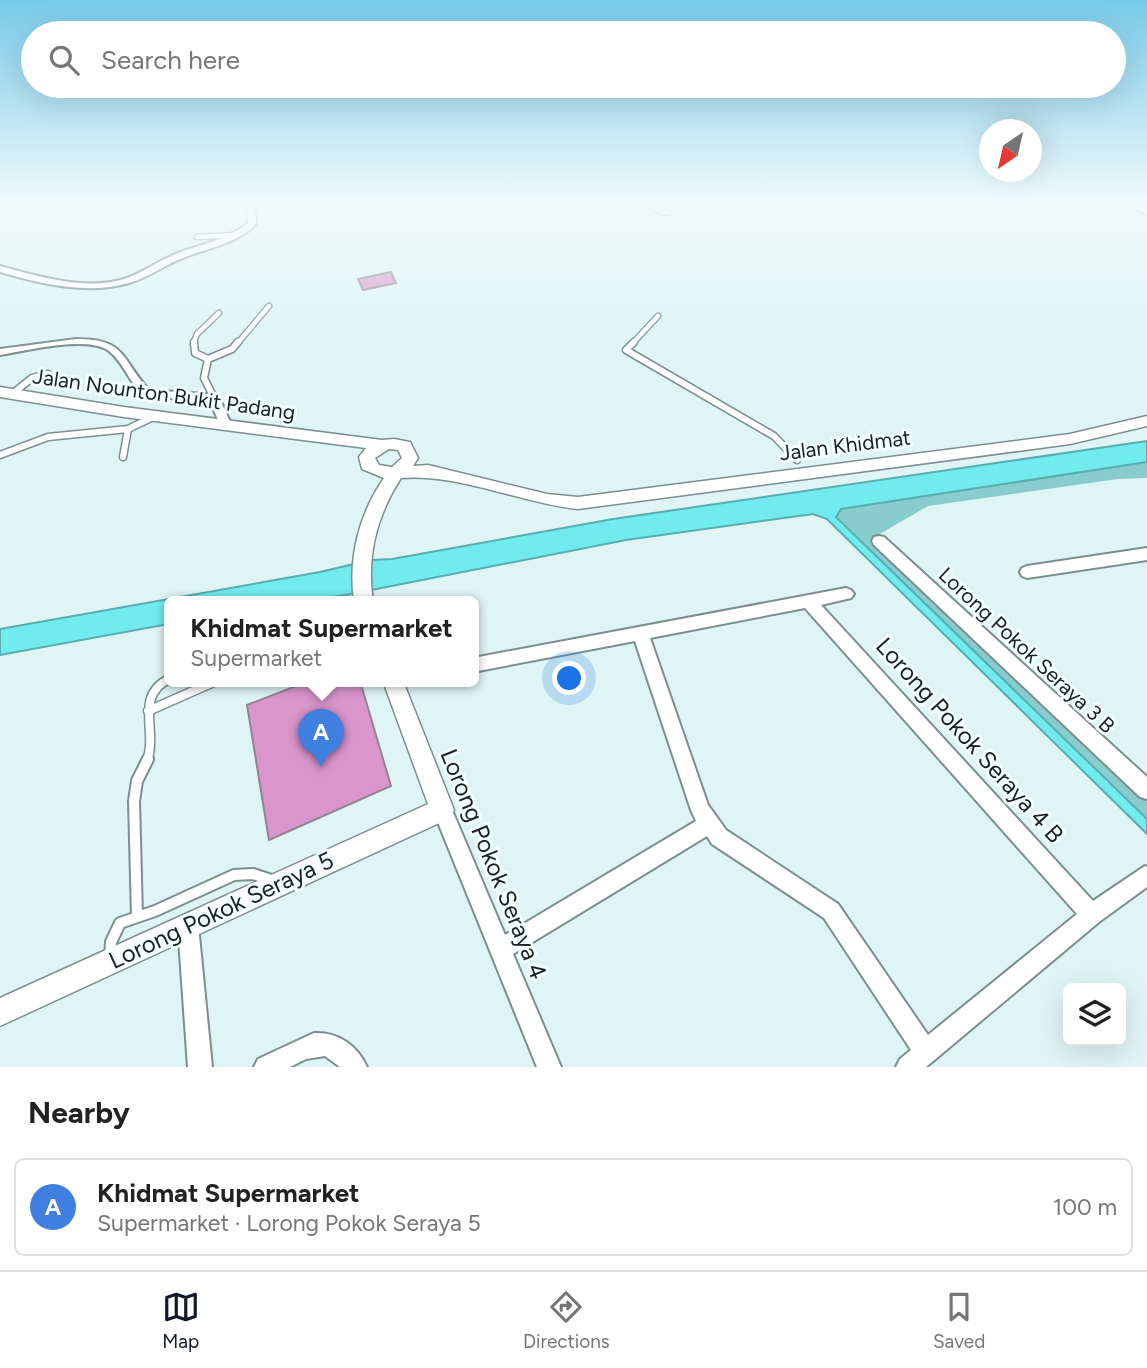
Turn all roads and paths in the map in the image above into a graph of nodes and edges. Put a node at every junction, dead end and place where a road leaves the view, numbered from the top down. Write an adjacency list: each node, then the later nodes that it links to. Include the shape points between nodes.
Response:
1 (184, 254): 2 (street, via 124,282 106,285 21,276)
2 (0, 269)
3 (270, 306): 7 (lane, via 232,349)
4 (219, 313): 7 (lane, via 197,334 192,346 195,354)
5 (658, 316): 21 (lane, via 626,350 774,436)
6 (0, 352): 10 (street, via 101,342 111,347 146,393)
7 (208, 359): 10 (lane, via 204,378)
8 (48, 374): 9 (lane)
9 (6, 393): 12 (street, Jalan Nounton Bukit Padang)
10 (214, 398): 14 (street)
11 (1147, 411): 21 (street, via 1062,429)
12 (156, 416): 14 (street, Jalan Nounton Bukit Padang); 15 (lane)
13 (1147, 421): 24 (street, Jalan Khidmat, via 1070,439 578,503)
14 (225, 424): 16 (street, Jalan Nounton Bukit Padang)
15 (128, 429): 19 (lane, via 48,437); 20 (lane)
16 (322, 439): 17 (street, Jalan Nounton Bukit Padang); 22 (street, Jalan Nounton Bukit Padang)
17 (381, 445): 18 (street, via 394,443); 22 (street, via 370,452)
18 (407, 449): 21 (street, via 449,466 559,491); 23 (street, via 409,461)
19 (0, 455)
20 (123, 457)
21 (797, 460)
22 (369, 465): 23 (street, via 384,473); 25 (street)
23 (397, 471): 24 (street); 25 (street)
24 (455, 477): 25 (street, via 414,480)
25 (380, 502): 30 (street, via 362,560)
26 (879, 541): 38 (street, Lorong Pokok Seraya 3 B)
27 (1147, 554): 28 (street)
28 (1027, 572)
29 (846, 594): 31 (street)
30 (363, 596)
31 (808, 601): 32 (street); 43 (street, Lorong Pokok Seraya 4 B)
32 (640, 634): 33 (street); 40 (street, via 700,810)
33 (479, 664)
34 (164, 682): 37 (lane, via 153,690)
35 (202, 687): 37 (lane)
36 (395, 687): 39 (street, Lorong Pokok Seraya 4)
37 (148, 711): 44 (lane, via 151,749 137,783 134,818)
38 (1147, 790)
39 (442, 810): 42 (street, Lorong Pokok Seraya 5); 46 (street, Lorong Pokok Seraya 4)
40 (709, 824): 46 (street); 49 (street, via 719,837 831,911)
41 (1145, 877): 43 (street)
42 (280, 883): 44 (lane, via 253,874 234,875); 45 (street, Lorong Pokok Seraya 5)
43 (1092, 915): 49 (street)
44 (137, 916): 47 (lane, via 120,923 111,942)
45 (188, 925): 47 (street, Lorong Pokok Seraya 5); 50 (street)
46 (501, 949): 53 (street, Lorong Pokok Seraya 4)
47 (110, 961): 48 (street, Lorong Pokok Seraya 5)
48 (0, 1012)
49 (926, 1052): 54 (street)
50 (200, 1067)
51 (266, 1067): 52 (street, via 328,1042 343,1049)
52 (355, 1067)
53 (549, 1067)
54 (908, 1067)

